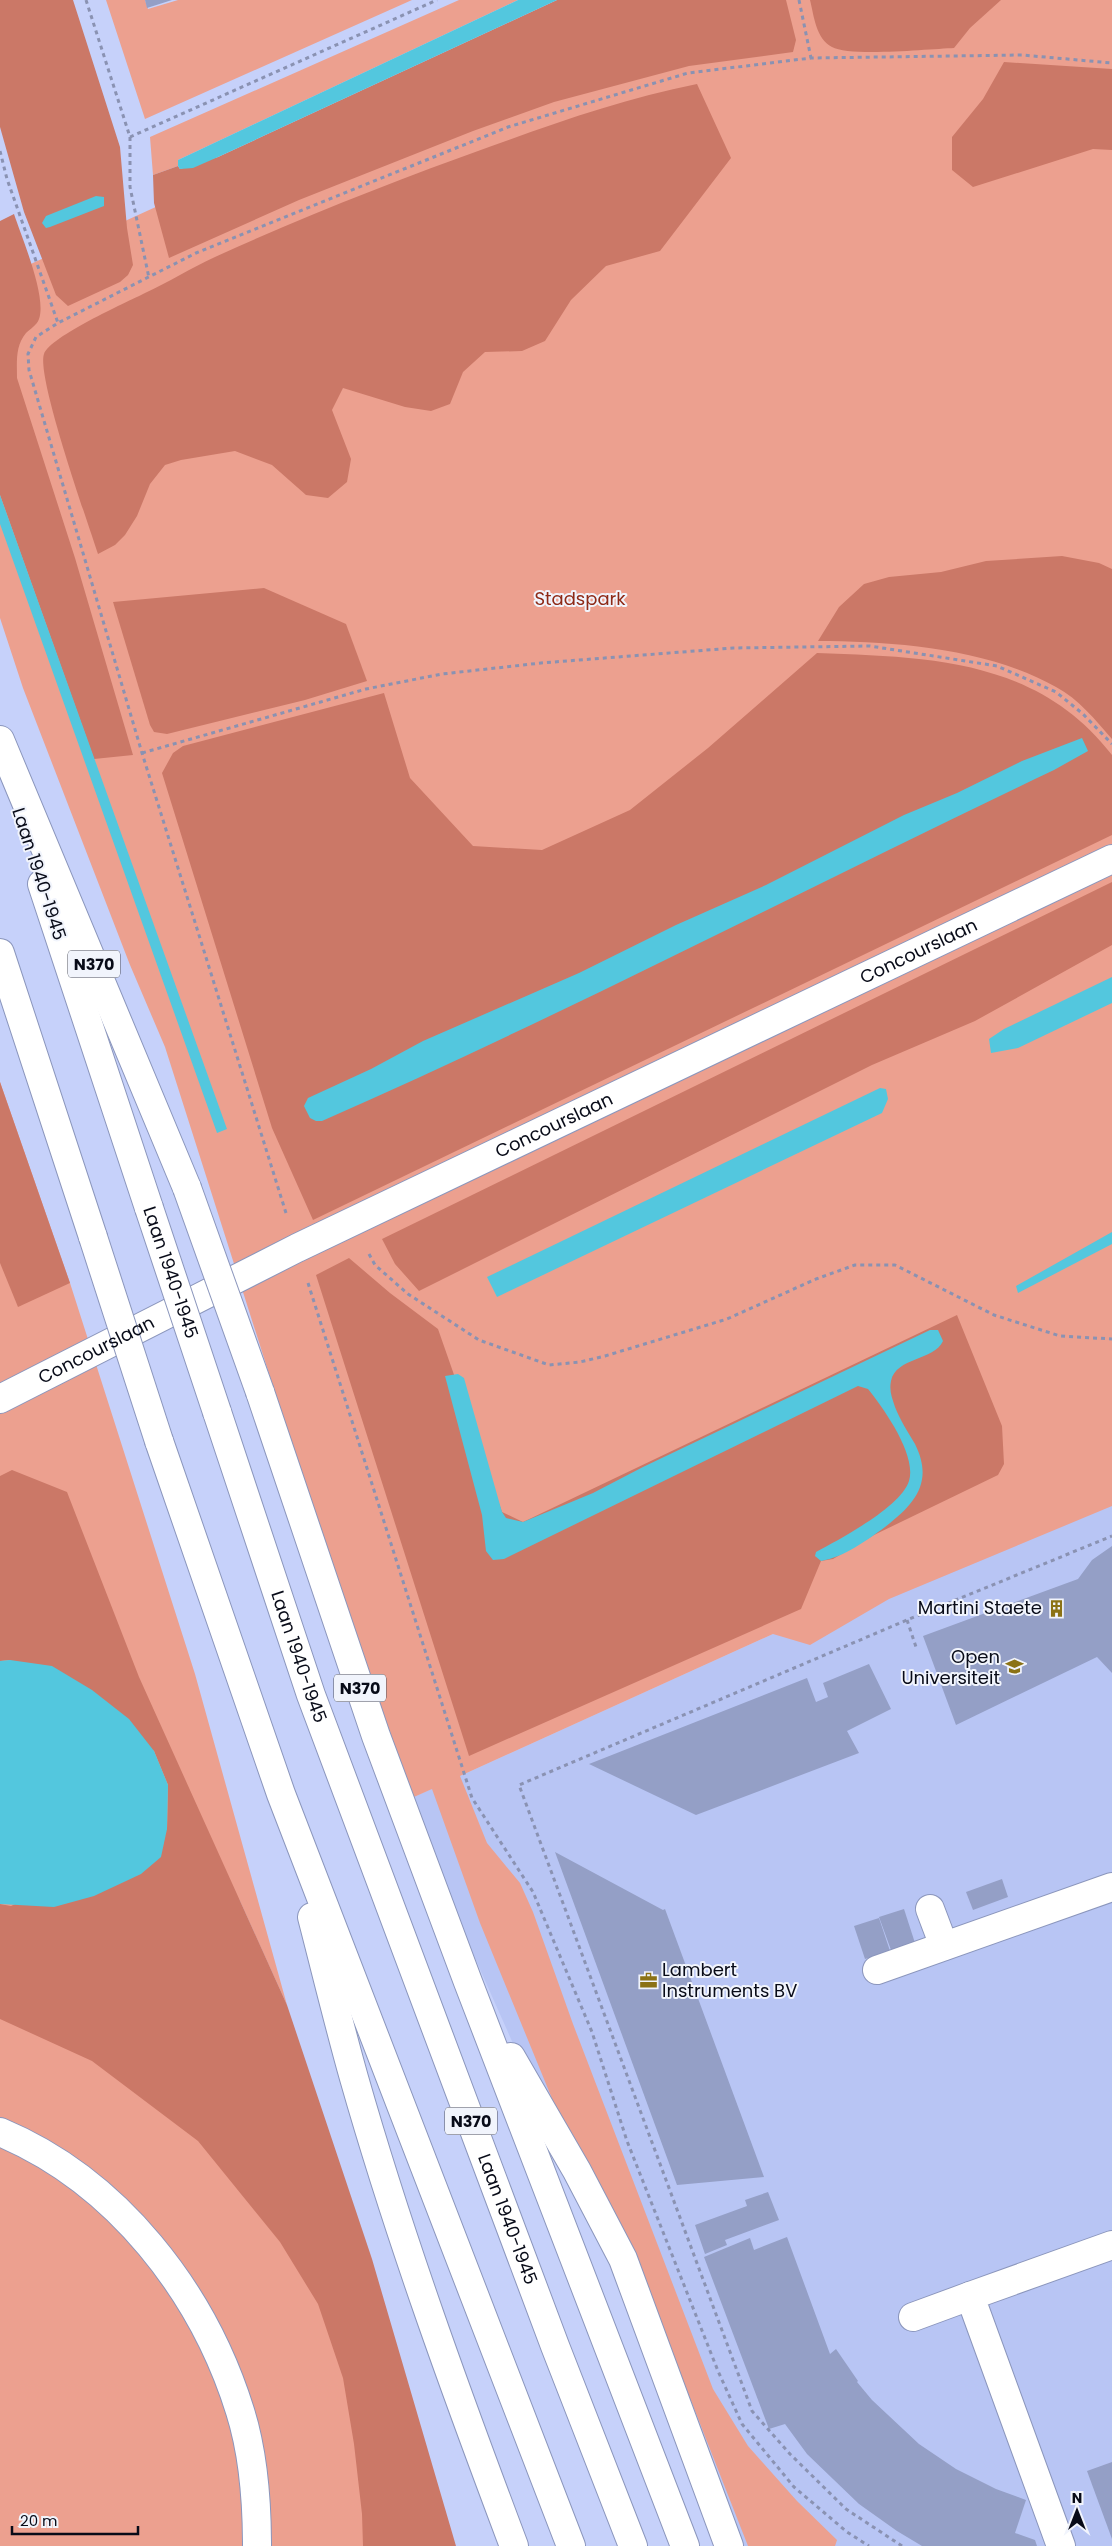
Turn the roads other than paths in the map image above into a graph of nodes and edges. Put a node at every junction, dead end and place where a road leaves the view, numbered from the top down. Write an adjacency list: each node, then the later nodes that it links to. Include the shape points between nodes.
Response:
1 (0, 740): 11 (main road, N370, bridge, via 187,1188 376,1736)
2 (0, 755): 19 (main road, Laan 1940-1945 / N370, bridge, via 311,1694)
3 (1112, 859): 5 (main road, Concourslaan, via 297,1248)
4 (0, 952): 6 (main road, bridge, via 159,1441)
5 (0, 1399)
6 (281, 1794): 17 (main road, via 354,2078 442,2351); 18 (main road)
7 (1112, 1887): 9 (main road)
8 (930, 1909): 9 (main road)
9 (944, 1946): 10 (main road)
10 (877, 1970)
11 (468, 1982): 20 (main road, N370); 21 (main road, N370, via 577,2171 623,2259)
12 (0, 2132): 16 (main road, via 56,2162 99,2194 149,2245 201,2318 224,2366 240,2412 252,2462)
13 (1112, 2244): 14 (main road)
14 (970, 2296): 15 (main road); 22 (main road)
15 (913, 2317)
16 (257, 2546)
17 (514, 2546)
18 (571, 2546)
19 (633, 2546)
20 (685, 2546)
21 (729, 2546)
22 (1060, 2546)

